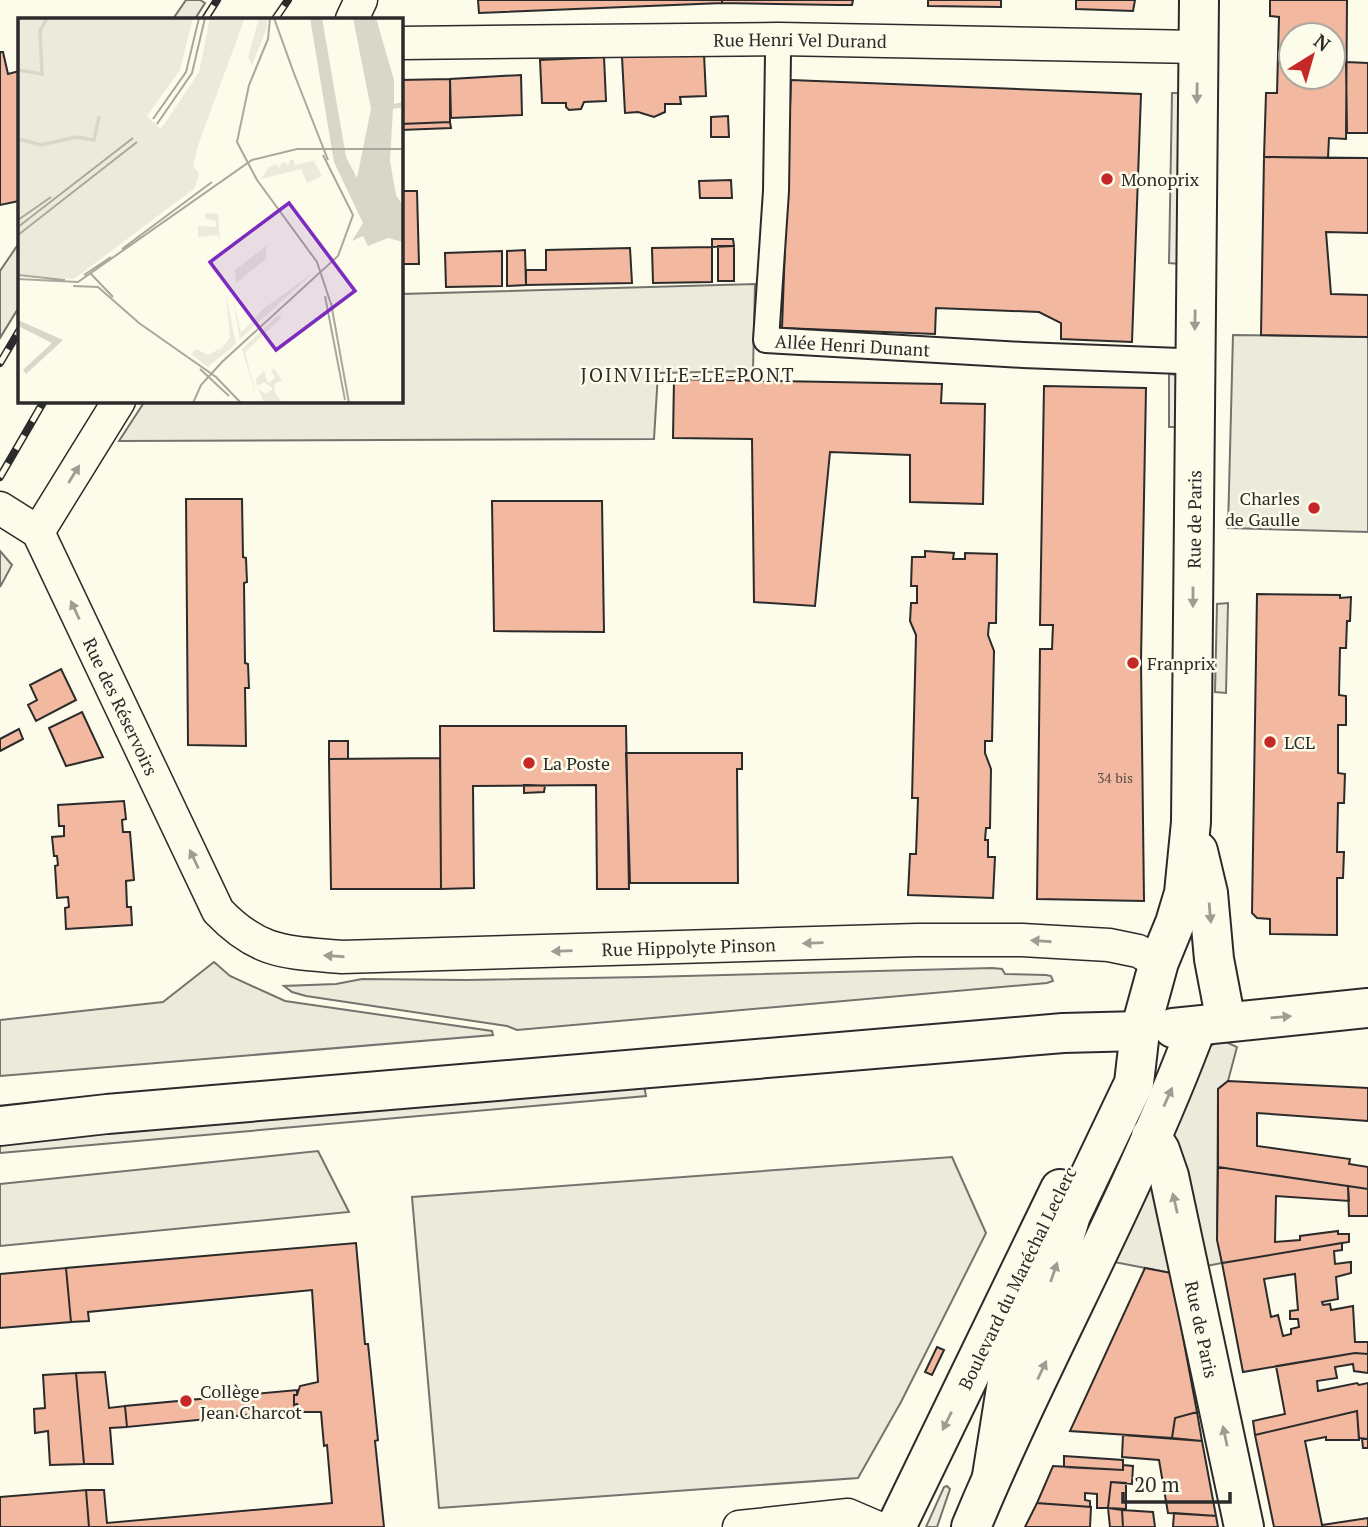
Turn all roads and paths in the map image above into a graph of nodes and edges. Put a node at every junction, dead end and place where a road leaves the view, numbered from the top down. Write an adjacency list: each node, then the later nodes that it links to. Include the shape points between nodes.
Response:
1 (361, 0): 3 (street)
2 (1199, 0): 5 (main road, Rue de Paris)
3 (352, 18)
4 (402, 43): 5 (street, Rue Henri Vel Durand, via 779,38)
5 (1198, 47): 10 (main road, Rue de Paris, one-way to 10)
6 (778, 54): 7 (street, Allée Henri Dunant, via 776,191 766,340)
7 (1180, 361)
8 (118, 402): 9 (street, one-way to 8)
9 (17, 519): 11 (street, Rue des Réservoirs, one-way to 9)
10 (1191, 822): 12 (main road, Rue de Paris, via 1184,893); 14 (main road, one-way to 14, via 1208,893)
11 (226, 919): 12 (street, Rue Hippolyte Pinson, one-way to 11, via 1138,951 1109,945 1022,940 342,957 272,950 253,942)
12 (1159, 962): 15 (main road, Rue de Paris)
13 (1368, 1008): 14 (main road, one-way to 13)
14 (1212, 1024): 15 (main road); 17 (main road, one-way to 14, via 1182,1068)
15 (1140, 1031): 16 (main road, via 1049,1034); 18 (main road, one-way to 15, via 1007,1382 1042,1304 1071,1215 1134,1083); 21 (main road, Boulevard du Maréchal Leclerc, one-way to 21)
16 (0, 1126)
17 (1151, 1136): 18 (main road, one-way to 17); 23 (main road, Rue de Paris, one-way to 17, via 1169,1176)
18 (992, 1476): 22 (main road)
19 (739, 1527): 20 (street, via 848,1515)
20 (876, 1527)
21 (896, 1527)
22 (971, 1527)
23 (1244, 1527)

